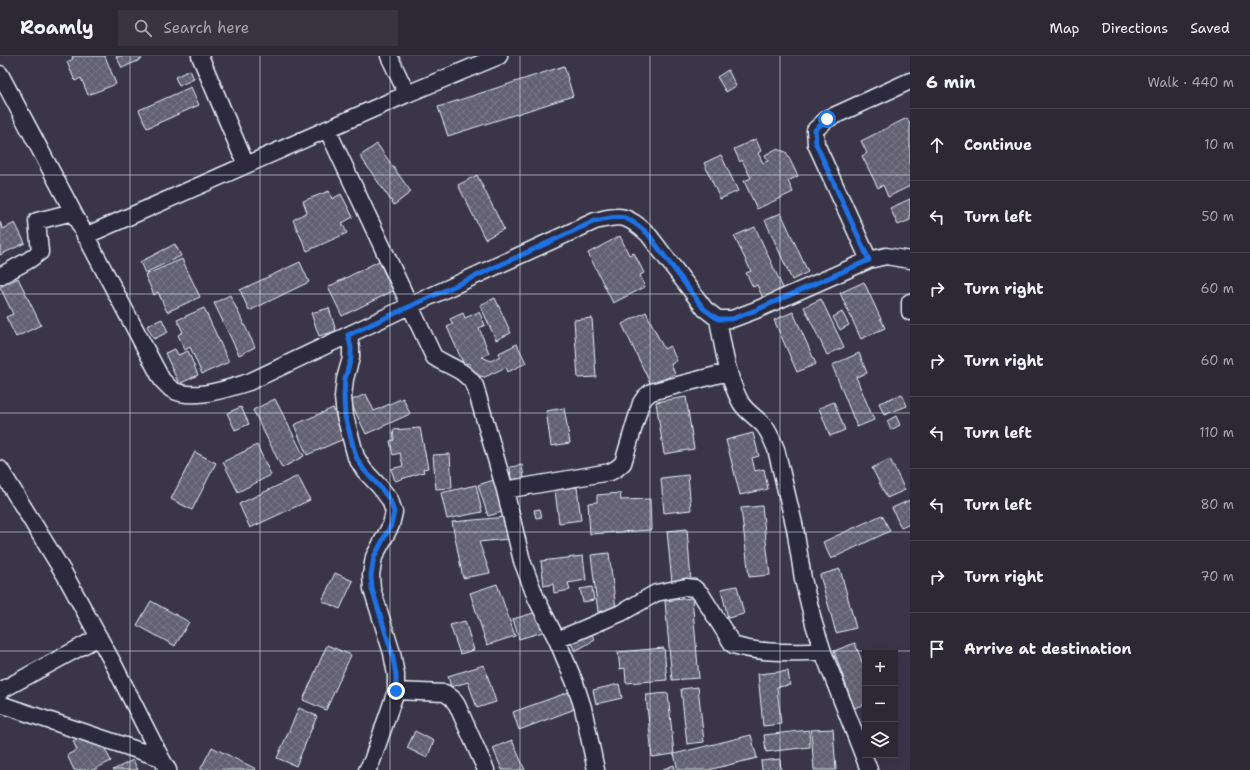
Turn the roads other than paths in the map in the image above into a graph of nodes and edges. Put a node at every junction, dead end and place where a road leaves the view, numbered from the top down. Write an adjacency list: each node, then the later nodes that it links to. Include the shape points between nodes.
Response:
1 (200, 56): 8 (street)
2 (389, 56): 6 (street)
3 (500, 56): 6 (street)
4 (0, 74): 9 (street)
5 (910, 81): 11 (street, via 827,119 815,130 816,144)
6 (407, 94): 7 (street)
7 (327, 129): 8 (street); 15 (street)
8 (246, 165): 10 (street)
9 (73, 212): 10 (street); 13 (street, via 37,221 40,252)
10 (85, 236): 18 (street, via 162,380 172,389 183,393 204,394 224,390 249,382)
11 (869, 260): 12 (street, via 886,256); 17 (street, via 756,310 732,319)
12 (910, 260)
13 (0, 276)
14 (910, 302): 16 (street)
15 (409, 306): 17 (street, via 595,221 614,216 627,218 648,234 704,309); 18 (street); 21 (street, via 434,357 466,374 475,386)
16 (910, 312)
17 (718, 319): 19 (street)
18 (348, 335): 26 (street, via 351,358 345,379 344,397 347,423 356,457 390,500 394,512 391,525 374,557 371,575 372,589 392,653)
19 (728, 372): 21 (street, via 651,392 645,397 623,463 616,469); 24 (street, via 741,402 765,427 776,449 795,528 803,579)
20 (0, 469): 22 (street, via 65,575)
21 (504, 490): 23 (street, via 522,560 536,598)
22 (99, 637): 25 (street); 28 (street)
23 (557, 640): 24 (street, via 621,612 656,593 686,587 694,588 701,594 733,645 772,652); 31 (street, via 583,708)
24 (822, 652): 32 (street)
25 (0, 691)
26 (396, 691): 29 (street); 30 (street, via 444,693 452,698 458,705)
27 (0, 704): 28 (street)
28 (165, 764)
29 (367, 770)
30 (486, 770)
31 (596, 770)
32 (869, 770)

